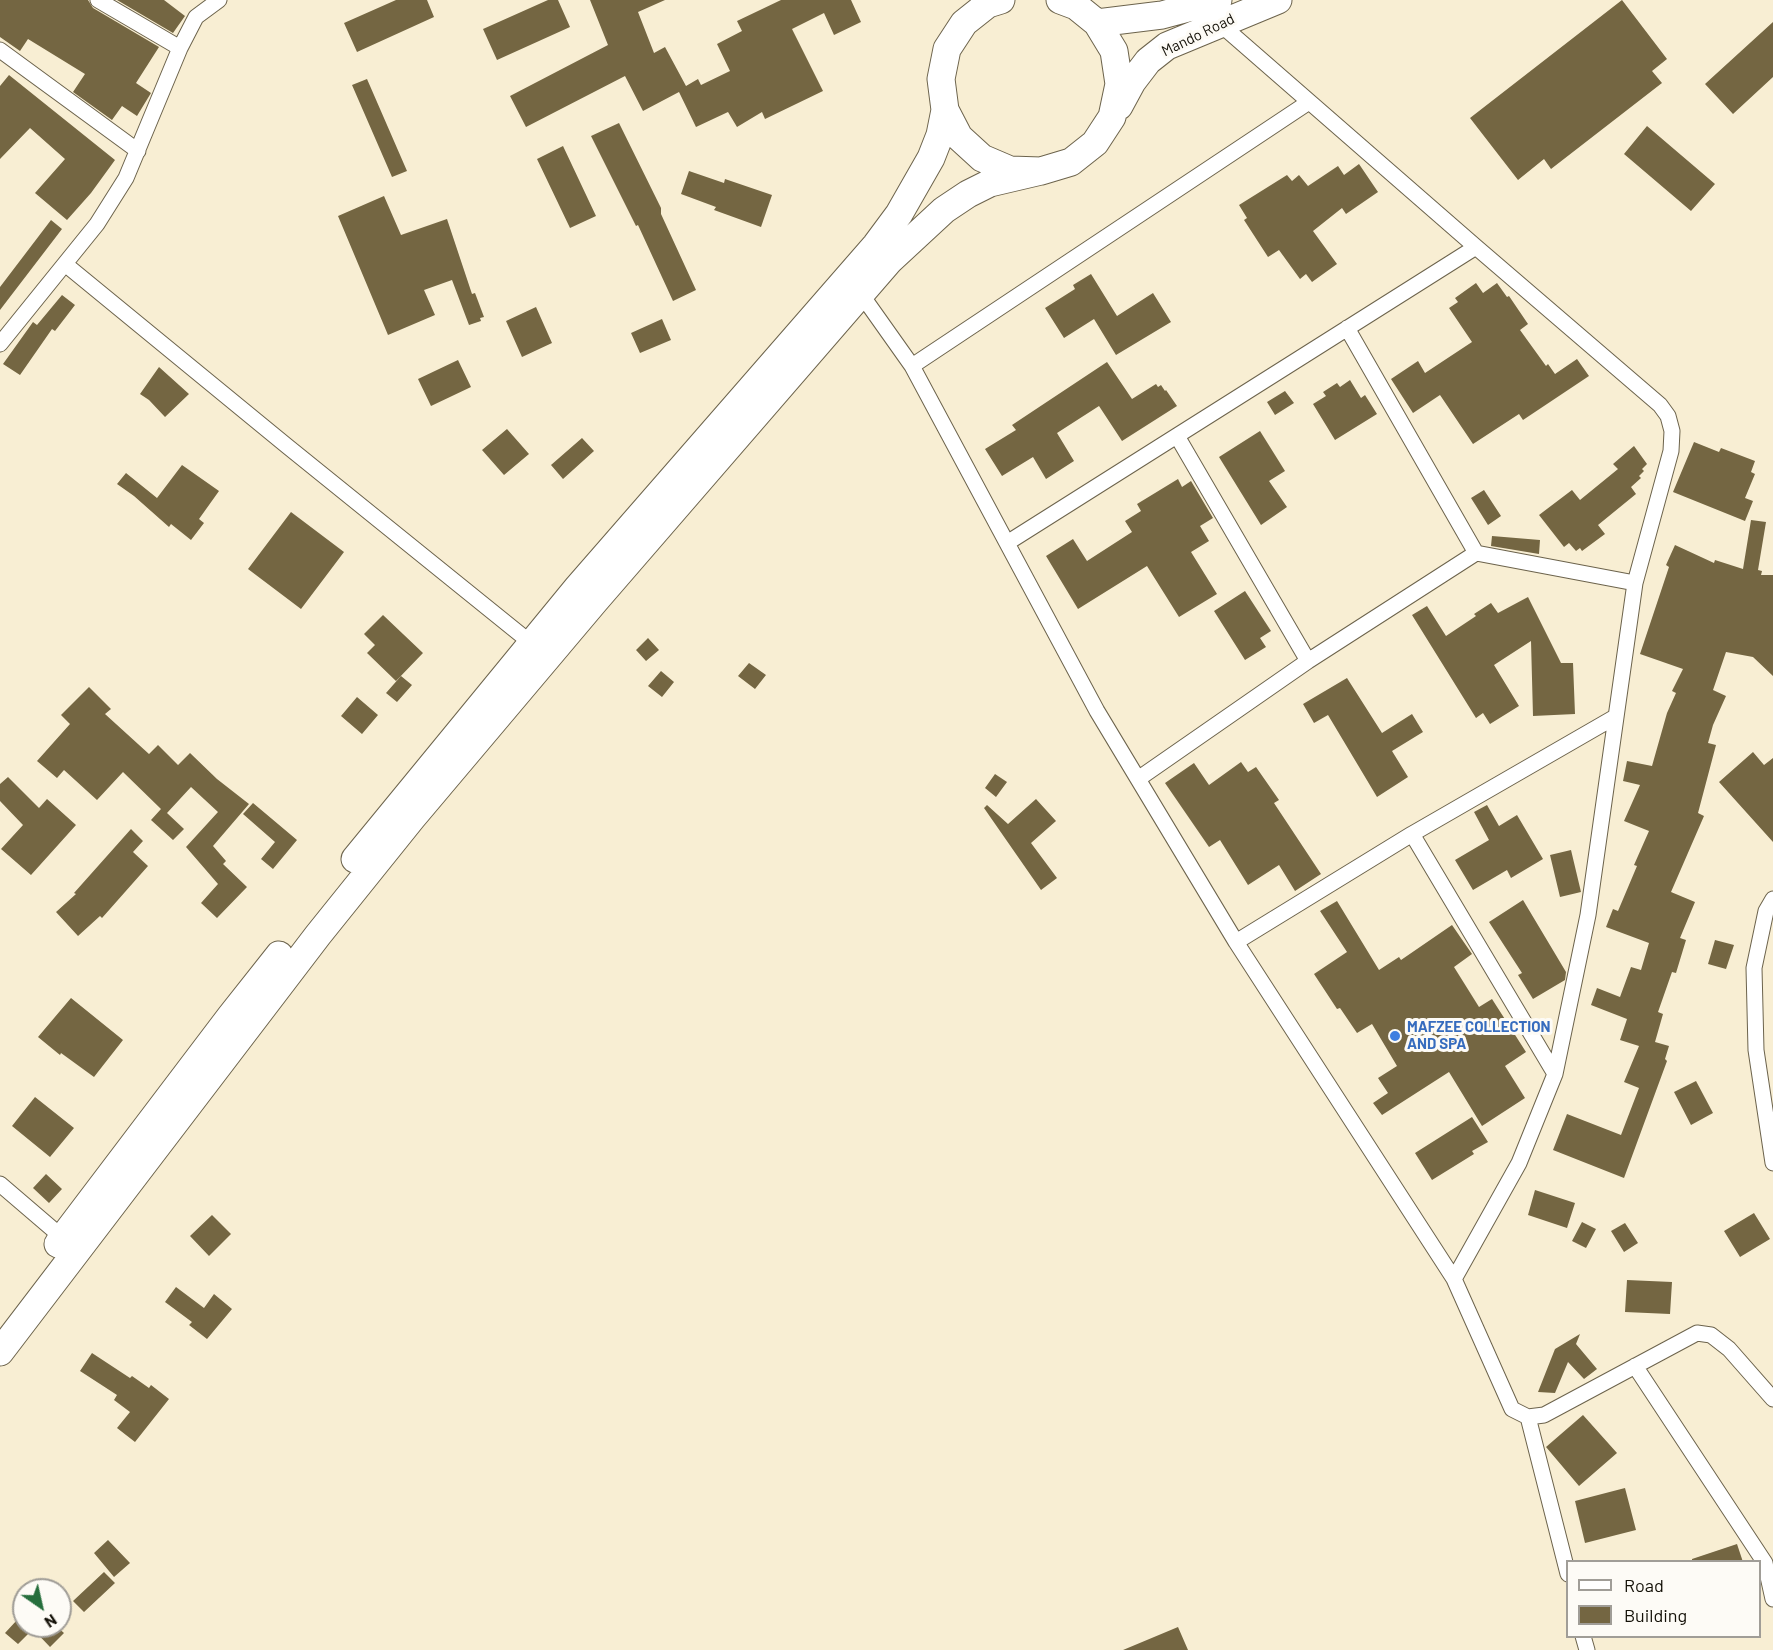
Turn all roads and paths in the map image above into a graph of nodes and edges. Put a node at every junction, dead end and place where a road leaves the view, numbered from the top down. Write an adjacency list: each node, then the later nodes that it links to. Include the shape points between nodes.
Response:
1 (98, 0): 8 (street)
2 (219, 0): 8 (street, via 196,17)
3 (972, 0): 9 (highway)
4 (1001, 0): 9 (highway, via 988,4 964,23)
5 (1278, 0): 7 (highway, Mando Road)
6 (1076, 7): 7 (highway, Mando Road, via 1162,15); 13 (highway, via 1114,51 1119,84)
7 (1219, 12): 11 (street); 13 (highway, Mando Road, via 1148,61)
8 (180, 48): 14 (street)
9 (947, 49): 12 (highway, via 941,79)
10 (0, 50): 14 (street)
11 (1309, 102): 16 (street); 21 (street)
12 (945, 110): 15 (highway, via 959,137 982,158 1010,170); 26 (highway, via 931,158 876,245)
13 (1112, 117): 15 (highway, Mando Road, via 1095,143 1071,162)
14 (138, 151): 17 (street, via 97,224)
15 (1041, 171): 18 (highway, Mando Road, via 990,183 944,210 890,260)
16 (1476, 248): 19 (street); 25 (street, via 1660,405 1668,416 1671,451)
17 (65, 264): 20 (street); 26 (street)
18 (861, 294): 21 (street); 39 (highway, Mando Road, via 405,827)
19 (1347, 328): 22 (street); 24 (street)
20 (0, 344)
21 (912, 366): 23 (street)
22 (1177, 436): 23 (street); 27 (street)
23 (1007, 543): 29 (street)
24 (1476, 553): 25 (street); 27 (street)
25 (1635, 583): 28 (street)
26 (531, 643): 36 (highway, via 237,1008)
27 (1308, 661): 29 (street)
28 (1615, 717): 30 (street); 33 (street, via 1588,915)
29 (1138, 779): 32 (street)
30 (1412, 834): 32 (street); 33 (street)
31 (1773, 899): 34 (street, via 1766,911 1754,968 1756,1050)
32 (1236, 942): 37 (street)
33 (1555, 1074): 37 (street, via 1519,1163)
34 (1773, 1163)
35 (0, 1184): 36 (street)
36 (63, 1238): 38 (highway)
37 (1454, 1279): 42 (street, via 1512,1409)
38 (0, 1323)
39 (0, 1352)
40 (1635, 1366): 41 (street, via 1696,1334 1711,1335 1729,1349); 42 (street, via 1544,1415); 44 (street, via 1765,1563)
41 (1773, 1399)
42 (1528, 1417): 43 (street)
43 (1566, 1566)
44 (1773, 1599)

